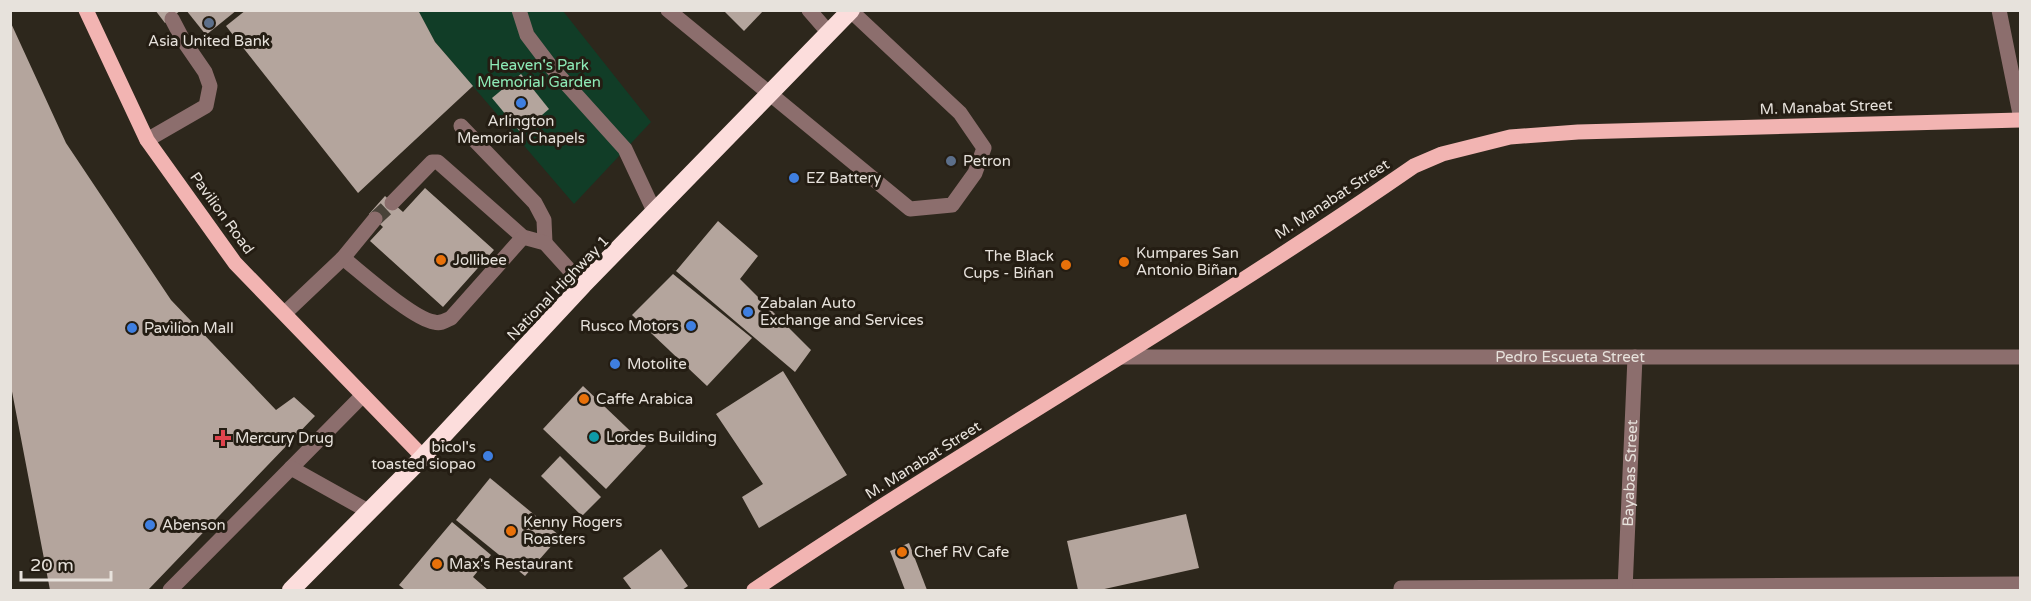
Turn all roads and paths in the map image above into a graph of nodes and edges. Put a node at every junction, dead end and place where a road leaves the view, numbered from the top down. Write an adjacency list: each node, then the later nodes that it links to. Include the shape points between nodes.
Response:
1 (86, 10): 13 (main road, Pavilion Road)
2 (519, 10): 15 (street, via 527,35 552,68 626,149)
3 (668, 10): 9 (street)
4 (809, 10): 8 (street)
5 (1999, 10): 10 (street)
6 (850, 11): 8 (highway, National Highway 1); 9 (street, via 960,112 984,148 975,172 952,205 910,209)
7 (172, 19): 13 (street, via 205,72 210,86 206,106)
8 (829, 33): 9 (highway, National Highway 1)
9 (768, 94): 15 (highway, National Highway 1)
10 (2020, 114)
11 (2020, 120): 22 (main road, M. Manabat Street, via 1578,132 1510,137 1442,154 1414,166)
12 (460, 126): 18 (street, via 535,204 544,220)
13 (147, 140): 21 (main road, Pavilion Road, via 235,263)
14 (392, 203): 17 (street, via 432,162 438,162)
15 (655, 213): 20 (highway, National Highway 1)
16 (375, 219): 19 (street)
17 (524, 237): 18 (street); 19 (street, via 451,318 442,323 417,316)
18 (545, 243): 20 (street)
19 (343, 258): 21 (street)
20 (583, 285): 26 (highway, National Highway 1)
21 (285, 313): 25 (main road, Pavilion Road)
22 (1122, 357): 23 (street, Pedro Escueta Street); 35 (main road, M. Manabat Street)
23 (1635, 357): 24 (street, Pedro Escueta Street); 32 (street, Bayabas Street)
24 (2020, 357)
25 (363, 395): 26 (main road, Pavilion Road); 27 (street)
26 (423, 457): 28 (highway, National Highway 1)
27 (291, 468): 28 (street); 33 (street)
28 (368, 511): 34 (highway, National Highway 1)
29 (2020, 584): 30 (street)
30 (1878, 588): 32 (street)
31 (1401, 589): 32 (street)
32 (1625, 589)
33 (170, 591)
34 (291, 591)
35 (754, 591)

